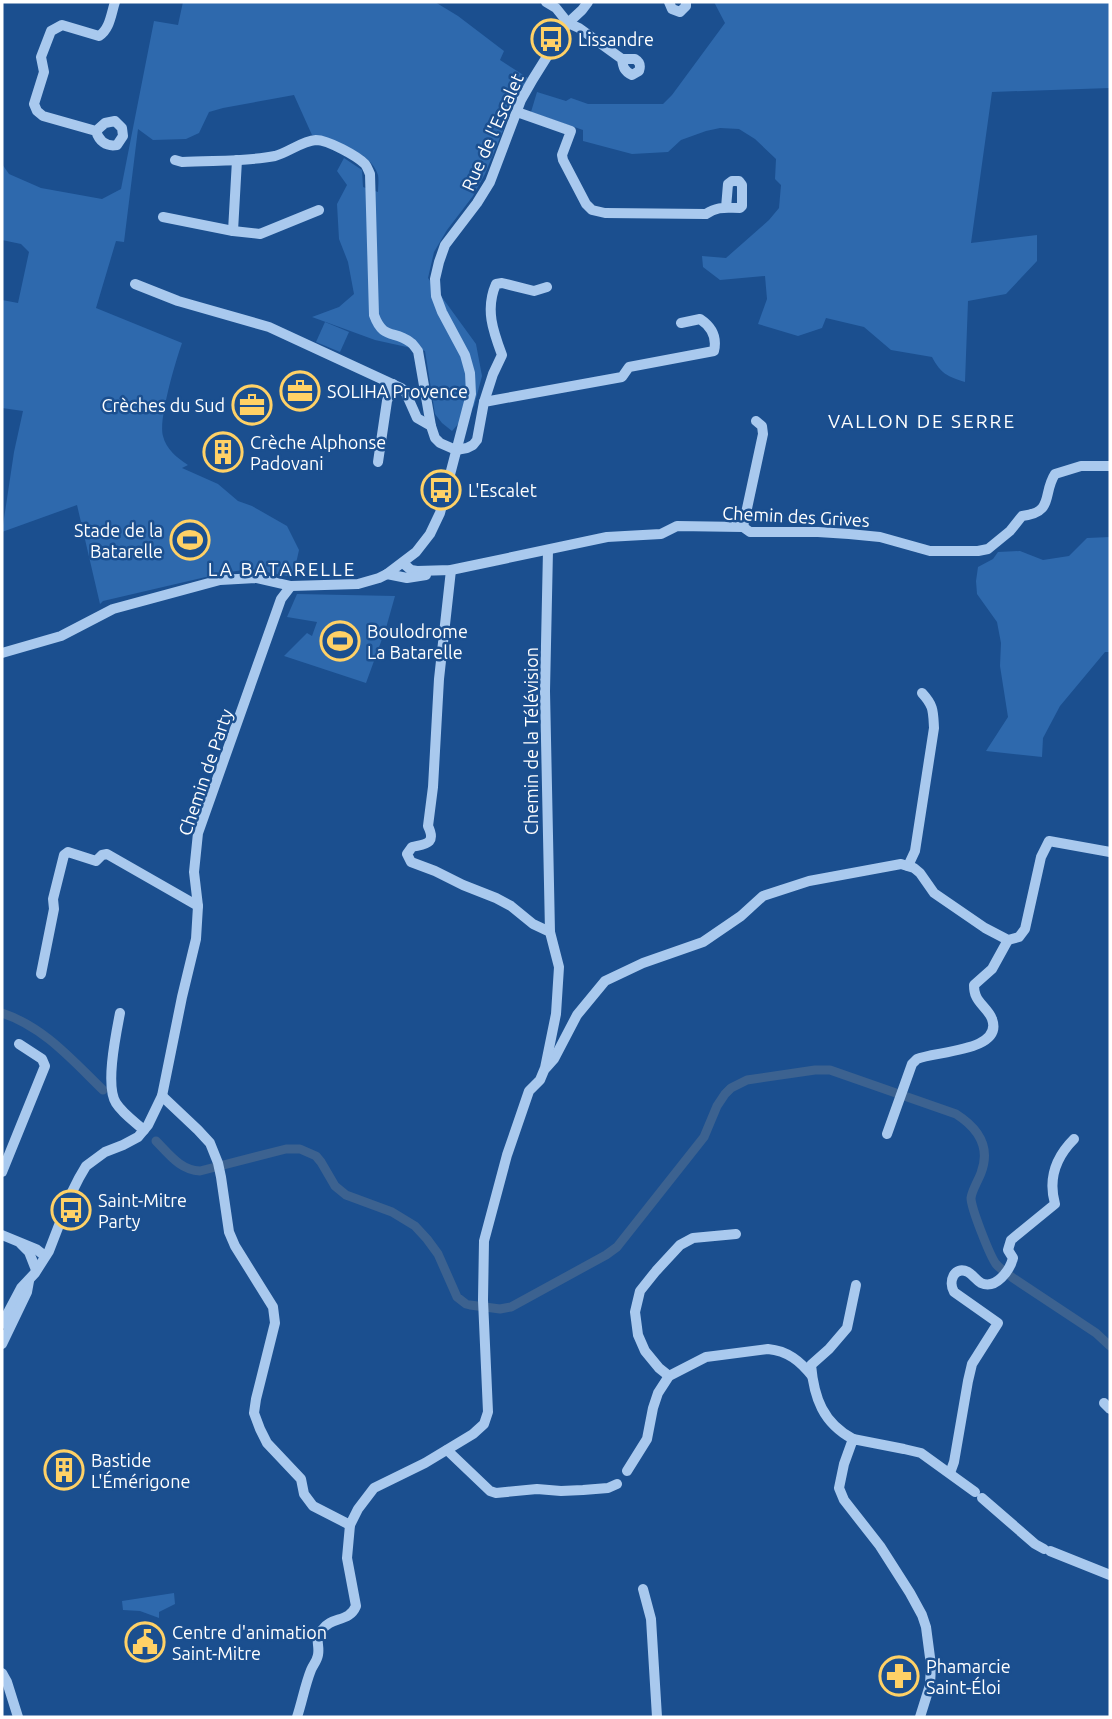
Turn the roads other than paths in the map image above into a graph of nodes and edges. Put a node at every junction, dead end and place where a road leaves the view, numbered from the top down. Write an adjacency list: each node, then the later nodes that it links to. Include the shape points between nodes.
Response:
1 (115, 2): 9 (street, via 107,28 99,36 62,25 51,31 41,57 44,72 34,104 43,116)
2 (546, 2): 6 (street)
3 (588, 2): 6 (street, Rue de l'Escalet)
4 (670, 2): 5 (street, via 672,9 680,12)
5 (686, 2)
6 (568, 23): 7 (street); 8 (street, Rue de l'Escalet)
7 (622, 59)
8 (517, 112): 12 (street, via 570,131 563,160 592,209 706,214 716,207); 23 (street, Rue de l'Escalet, via 490,182 445,245 435,279 436,296 470,373 471,394)
9 (96, 131)
10 (175, 160): 11 (street)
11 (237, 160): 15 (street); 22 (street, via 276,155 315,140 345,151 367,166 374,315 385,332 410,342 418,351)
12 (726, 208)
13 (319, 210): 15 (street, via 260,234)
14 (163, 217): 15 (street)
15 (233, 231)
16 (135, 284): 19 (street, via 268,327)
17 (547, 288): 20 (street, via 534,291 496,284 490,314 502,355)
18 (681, 323): 20 (street, via 701,319 706,323 713,331 714,351 629,367 622,377)
19 (393, 384): 22 (street, via 405,391 417,418); 24 (street)
20 (484, 402): 23 (street, via 477,440)
21 (755, 421): 26 (street, via 764,434)
22 (431, 426): 23 (street, via 440,443)
23 (456, 450): 28 (street, Rue de l'Escalet, via 436,524)
24 (377, 462)
25 (1110, 466): 26 (street, Chemin des Grives, via 1081,466 1055,474 1043,507 1022,516 988,549 978,551 930,551 880,537 818,532 750,533)
26 (743, 527): 27 (street, Chemin des Grives, via 677,526 661,534 607,537)
27 (548, 551): 29 (street, Chemin des Grives); 37 (street, Chemin de la Télévision, via 545,691)
28 (402, 563): 29 (street, Chemin des Grives, via 411,570); 30 (street, Chemin des Grives)
29 (445, 571): 30 (street, Chemin des Grives, via 407,578); 37 (street, via 430,832 425,845 409,849 407,854 411,862 496,898)
30 (387, 574): 31 (street, Chemin des Grives, via 358,584)
31 (291, 586): 32 (street, Chemin des Grives, via 256,578 220,580 113,609 61,636); 36 (street, Chemin de Party, via 281,599 198,833 194,873)
32 (2, 653)
33 (922, 693): 35 (street, via 931,702 934,728 915,851)
34 (1110, 852): 38 (street, via 1049,841 1041,857 1025,929)
35 (908, 866): 38 (street, via 920,873 934,893); 42 (street, via 810,881 763,896 704,942 605,981 577,1015)
36 (198, 906): 39 (street, via 107,854 96,861 68,852 53,899); 43 (street, Chemin de Party, via 196,939)
37 (550, 932): 42 (street, Chemin de la Télévision, via 559,976)
38 (1008, 940): 45 (street, via 992,969 974,985 976,997 992,1019 989,1035 973,1047 917,1059)
39 (41, 974)
40 (120, 1013): 44 (street, via 112,1059 114,1100)
41 (19, 1044): 47 (street, via 45,1066)
42 (545, 1068): 60 (street, via 529,1091 485,1234 488,1412 484,1424)
43 (162, 1096): 44 (street, Chemin de Party); 64 (street, via 210,1143 221,1177 229,1233 273,1307 275,1324 254,1413 260,1429 301,1479 313,1506)
44 (143, 1131): 51 (street, via 86,1166)
45 (887, 1134)
46 (1074, 1139): 62 (street, via 1058,1158 1053,1176 1055,1204 1011,1240 1008,1250 1013,1258 1002,1277 988,1285 961,1270 951,1280 954,1293 998,1322 972,1364)
47 (2, 1172)
48 (736, 1234): 57 (street, via 693,1238 680,1245 640,1291 635,1312 638,1335 645,1351)
49 (2, 1235): 50 (street)
50 (20, 1242): 51 (street); 52 (street)
51 (46, 1255): 52 (street)
52 (36, 1270): 53 (street)
53 (29, 1280): 55 (street); 56 (street)
54 (856, 1285): 58 (street, via 847,1328 811,1365)
55 (2, 1324)
56 (2, 1344)
57 (669, 1376): 58 (street, via 706,1357 768,1349 800,1362); 61 (street, via 658,1393 647,1438)
58 (812, 1376): 59 (street, via 822,1410)
59 (853, 1439): 62 (street, via 922,1453); 73 (street, via 839,1488 910,1593 926,1627 930,1685)
60 (447, 1450): 63 (street, via 496,1493); 64 (street, via 374,1488)
61 (627, 1471)
62 (950, 1473): 65 (street, via 1035,1544)
63 (617, 1484)
64 (350, 1525): 71 (street, via 347,1558 356,1606 349,1616 324,1626 317,1638 317,1659)
65 (1110, 1575)
66 (643, 1589): 72 (street, via 651,1619)
67 (2, 1673): 68 (street); 70 (street)
68 (2, 1682): 69 (street)
69 (12, 1717)
70 (18, 1717)
71 (297, 1717)
72 (657, 1717)
73 (920, 1717)

